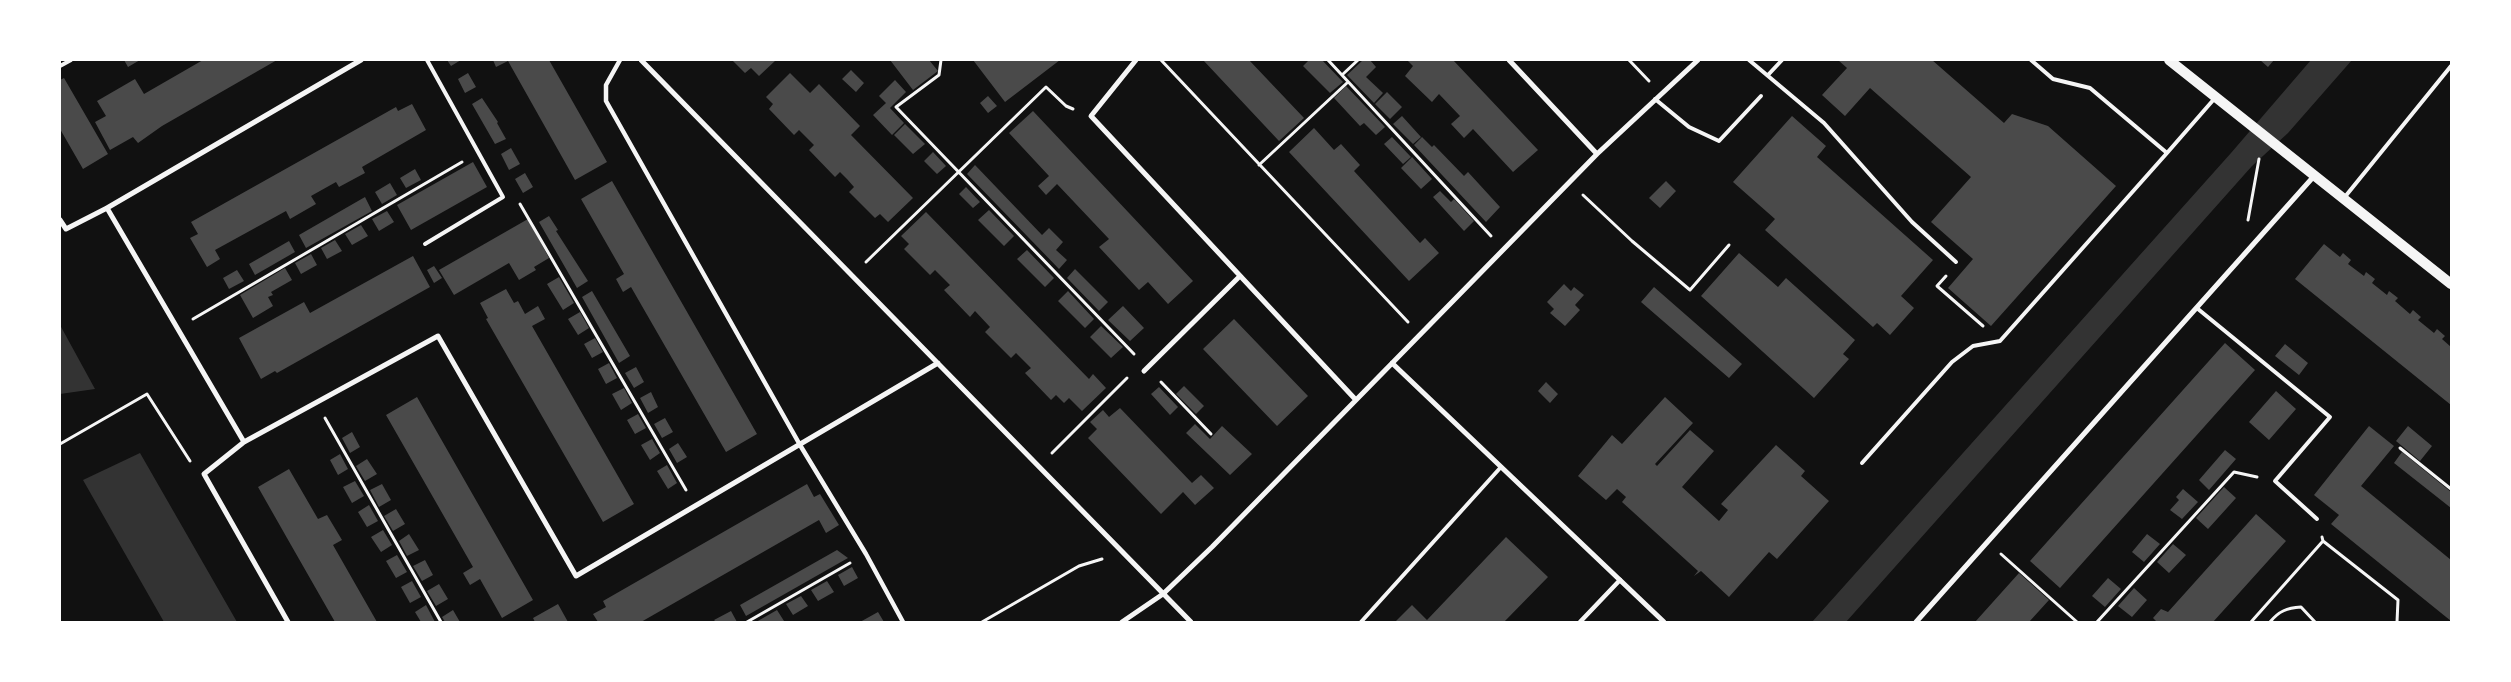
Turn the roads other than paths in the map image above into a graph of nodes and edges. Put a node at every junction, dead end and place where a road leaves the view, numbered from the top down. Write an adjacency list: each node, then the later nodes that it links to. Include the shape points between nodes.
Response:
1 (71, 60): 13 (lane)
2 (361, 60): 23 (street)
3 (426, 60): 25 (lane, via 503,197)
4 (620, 60): 35 (street, via 606,85 606,101)
5 (641, 60): 31 (street)
6 (1136, 60): 27 (street, via 1091,116)
7 (1509, 60): 20 (street)
8 (1698, 60): 18 (street)
9 (1749, 60): 15 (lane)
10 (1782, 60): 15 (lane)
11 (2032, 60): 19 (lane, via 2054,79 2090,88)
12 (2169, 60): 17 (main road)
13 (60, 66)
14 (2451, 66): 22 (lane)
15 (1768, 76): 26 (lane, via 1824,123 1912,222)
16 (1761, 96): 18 (lane, via 1719,141 1689,126)
17 (2215, 98): 19 (lane); 21 (main road)
18 (1655, 99): 20 (street)
19 (2167, 153): 36 (lane, via 2000,341 1973,346 1952,362)
20 (1597, 154): 30 (street)
21 (2316, 175): 22 (main road); 29 (street)
22 (2344, 198): 28 (main road)
23 (107, 208): 24 (street, via 66,230); 34 (street)
24 (60, 220)
25 (425, 244)
26 (1956, 262)
27 (1240, 277): 32 (street); 33 (street)
28 (2451, 284)
29 (2198, 309): 38 (lane, via 2330,417 2275,481); 48 (street)
30 (1392, 363): 33 (street); 37 (street)
31 (938, 364): 35 (street); 40 (street)
32 (1145, 369)
33 (1355, 399): 40 (street)
34 (244, 442): 35 (street, via 438,336 576,576); 41 (street, via 204,474)
35 (800, 445): 42 (street)
36 (1862, 463)
37 (1502, 467): 39 (street); 45 (lane)
38 (2318, 519)
39 (1620, 580): 46 (street); 47 (street)
40 (1163, 594): 43 (street); 44 (street)
41 (288, 622)
42 (903, 622)
43 (1122, 622)
44 (1191, 622)
45 (1361, 622)
46 (1580, 622)
47 (1664, 622)
48 (1916, 622)

